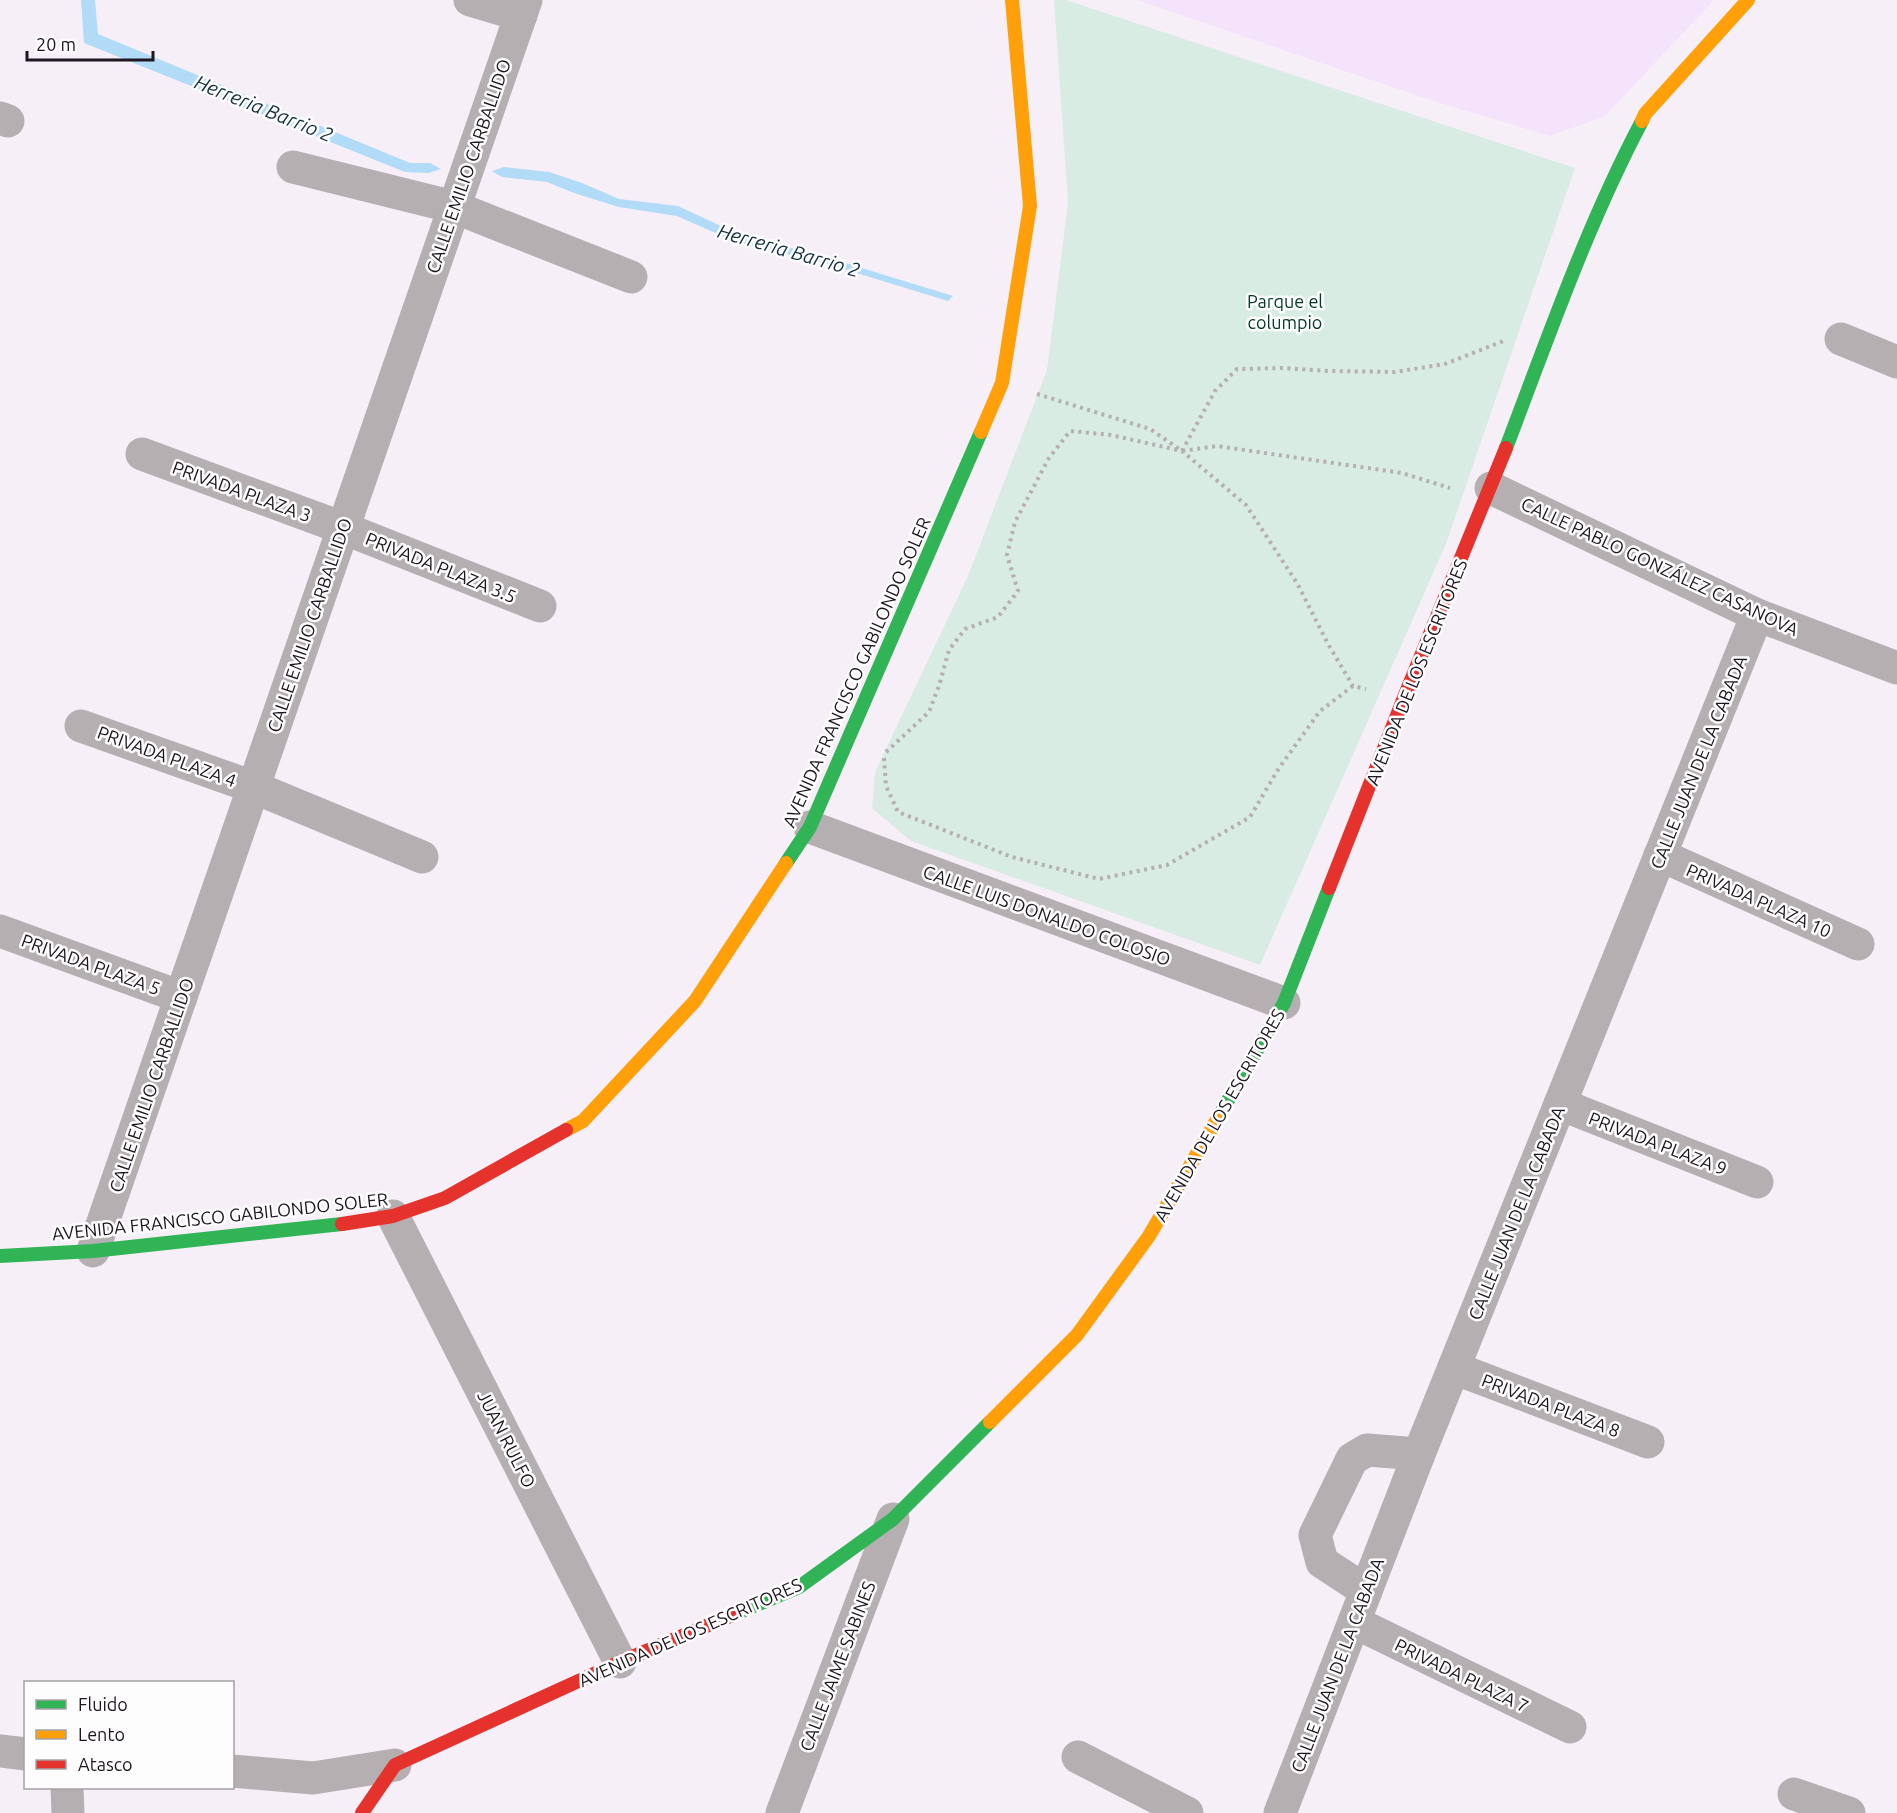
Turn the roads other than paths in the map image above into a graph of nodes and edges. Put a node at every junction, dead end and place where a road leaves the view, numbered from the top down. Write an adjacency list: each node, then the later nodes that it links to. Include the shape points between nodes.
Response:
1 (470, 0): 4 (street)
2 (1012, 0): 18 (main road, AVENIDA FRANCISCO GABILONDO SOLER, via 1030,206 1002,383)
3 (1748, 0): 11 (main road, AVENIDA DE LOS ESCRITORES, via 1645,114 1618,166)
4 (523, 8): 6 (street, CALLE EMILIO CARBALLIDO)
5 (293, 167): 6 (street)
6 (454, 207): 7 (street); 12 (street, CALLE EMILIO CARBALLIDO)
7 (632, 277)
8 (1841, 339): 9 (street)
9 (1897, 362)
10 (142, 454): 12 (street, PRIVADA PLAZA 3)
11 (1488, 494): 14 (street, CALLE PABLO GONZÁLEZ CASANOVA); 24 (main road, AVENIDA DE LOS ESCRITORES)
12 (343, 528): 13 (street, PRIVADA PLAZA 3.5); 17 (street, CALLE EMILIO CARBALLIDO)
13 (540, 606)
14 (1757, 615): 15 (street, CALLE PABLO GONZÁLEZ CASANOVA); 19 (street, CALLE JUAN DE LA CABADA)
15 (1897, 668)
16 (81, 726): 17 (street, PRIVADA PLAZA 4)
17 (253, 787): 20 (street, PRIVADA PLAZA 4); 23 (street, CALLE EMILIO CARBALLIDO)
18 (810, 827): 24 (street, CALLE LUIS DONALDO COLOSIO); 27 (main road, AVENIDA FRANCISCO GABILONDO SOLER, via 695,1000 583,1121 446,1198)
19 (1660, 855): 22 (street, PRIVADA PLAZA 10); 25 (street, CALLE JUAN DE LA CABADA)
20 (422, 857)
21 (0, 931): 23 (street, PRIVADA PLAZA 5)
22 (1858, 944)
23 (181, 997): 28 (street, CALLE EMILIO CARBALLIDO)
24 (1284, 1003): 33 (main road, AVENIDA DE LOS ESCRITORES, via 1149,1236 1077,1335)
25 (1560, 1104): 26 (street, PRIVADA PLAZA 9); 30 (street, CALLE JUAN DE LA CABADA)
26 (1757, 1182)
27 (393, 1216): 28 (main road, AVENIDA FRANCISCO GABILONDO SOLER); 36 (street, JUAN RULFO)
28 (93, 1251): 29 (main road, AVENIDA FRANCISCO GABILONDO SOLER)
29 (0, 1256)
30 (1454, 1368): 31 (street, PRIVADA PLAZA 8); 32 (street, CALLE JUAN DE LA CABADA)
31 (1648, 1443)
32 (1419, 1454): 34 (street, CALLE JUAN DE LA CABADA); 34 (street, via 1367,1450 1352,1459 1315,1535 1322,1562)
33 (893, 1519): 36 (main road, AVENIDA DE LOS ESCRITORES, via 799,1587); 47 (street, CALLE JAIME SABINES)
34 (1366, 1591): 35 (street, CALLE JUAN DE LA CABADA)
35 (1354, 1622): 37 (street, PRIVADA PLAZA 7); 49 (street, CALLE JUAN DE LA CABADA)
36 (620, 1662): 41 (main road, AVENIDA DE LOS ESCRITORES)
37 (1570, 1727)
38 (0, 1751): 39 (street)
39 (24, 1754)
40 (1078, 1757): 48 (street)
41 (395, 1765): 42 (street, AVENIDA DE LOS ESCRITORES, via 313,1778); 46 (main road)
42 (234, 1771)
43 (67, 1789): 45 (street)
44 (1794, 1794): 50 (street)
45 (68, 1813)
46 (362, 1813)
47 (782, 1813)
48 (1187, 1813)
49 (1280, 1813)
50 (1848, 1813)

